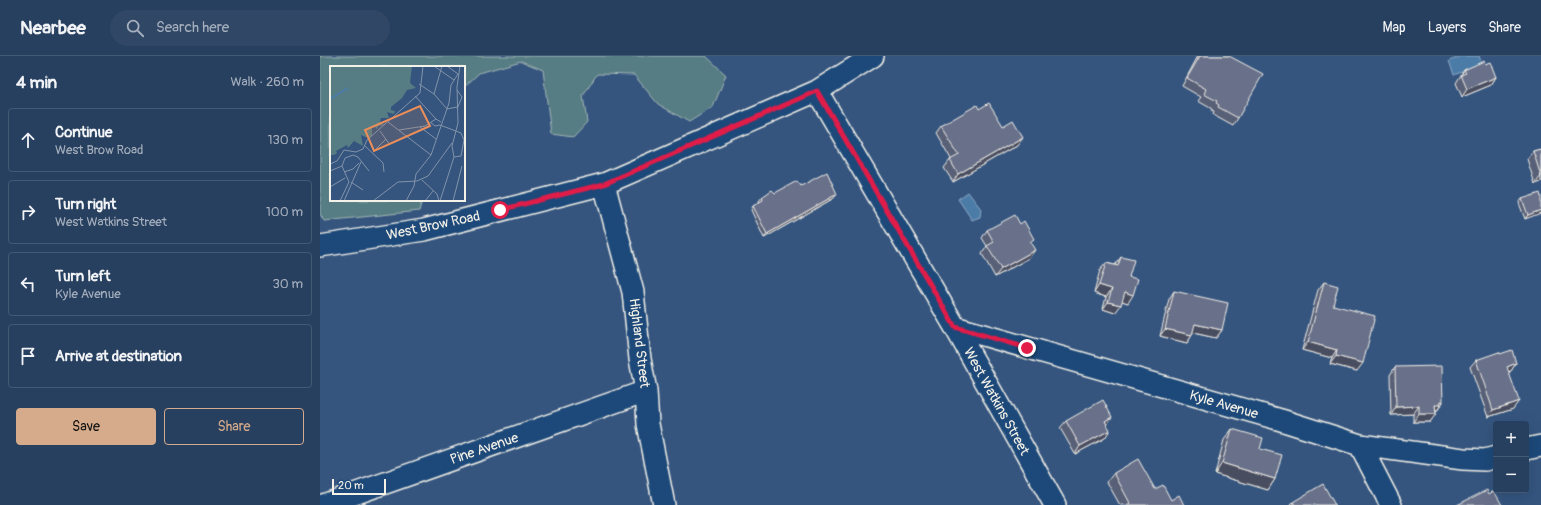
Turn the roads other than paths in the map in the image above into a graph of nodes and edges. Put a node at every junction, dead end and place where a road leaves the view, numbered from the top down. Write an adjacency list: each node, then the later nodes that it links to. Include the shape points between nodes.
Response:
1 (873, 56): 2 (street, West Brow Road)
2 (817, 91): 3 (street, West Brow Road); 5 (street, West Watkins Street)
3 (604, 184): 4 (street, West Brow Road, via 424,230); 6 (street, Highland Street, via 633,292)
4 (320, 246)
5 (955, 327): 7 (street, Kyle Avenue); 13 (street, West Watkins Street)
6 (646, 391): 11 (street, Pine Avenue); 12 (street, Highland Street, via 648,424)
7 (1360, 445): 10 (street, Kyle Avenue, via 1463,459); 14 (street)
8 (1541, 446): 9 (street)
9 (1529, 448)
10 (1493, 458)
11 (323, 505)
12 (664, 505)
13 (1055, 505)
14 (1390, 505)

